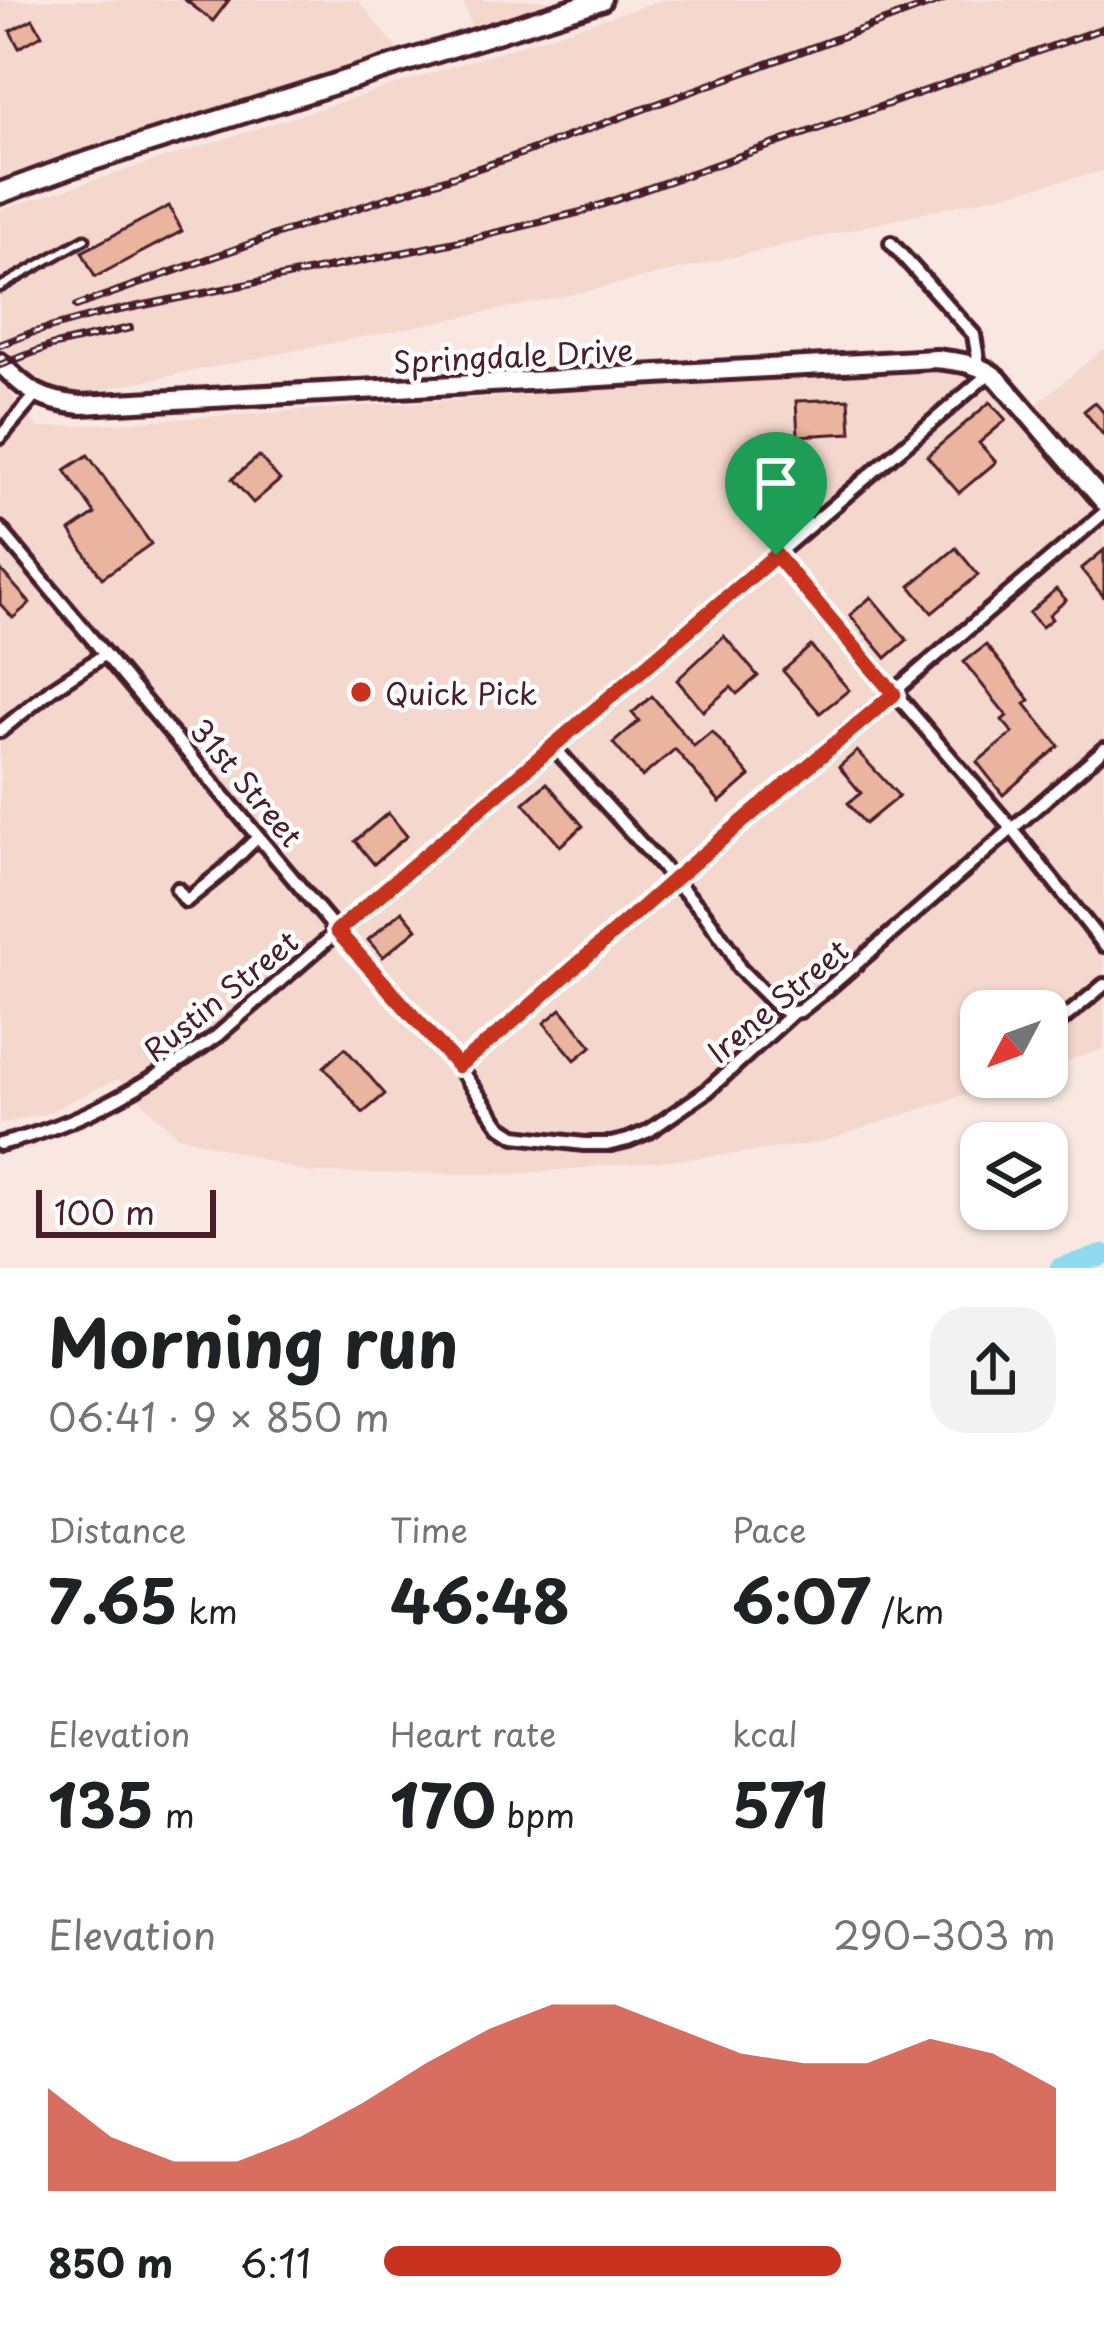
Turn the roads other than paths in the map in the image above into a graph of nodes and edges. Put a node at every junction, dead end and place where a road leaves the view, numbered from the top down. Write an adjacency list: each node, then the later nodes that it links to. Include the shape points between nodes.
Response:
1 (601, 0): 2 (main road)
2 (0, 193)
3 (85, 239): 5 (lane)
4 (891, 243): 7 (street, via 974,335)
5 (0, 287)
6 (0, 363): 8 (street)
7 (985, 369): 8 (street, Springdale Drive, via 936,359 115,404); 10 (street); 13 (street, Rustin Street)
8 (35, 396): 9 (street)
9 (0, 437)
10 (1104, 502)
11 (1104, 513): 15 (street)
12 (0, 529): 14 (street, 31st Street)
13 (776, 555): 15 (street); 17 (street, Rustin Street)
14 (104, 655): 16 (street); 20 (street, 31st Street)
15 (894, 694): 19 (street); 21 (street)
16 (0, 731)
17 (552, 745): 21 (street); 23 (street, Rustin Street)
18 (1104, 749): 19 (street, Irene Street)
19 (1012, 830): 24 (street); 26 (street, Irene Street)
20 (258, 837): 22 (street, via 186,901); 23 (street, 31st Street)
21 (672, 881): 26 (street, via 739,968 779,1008); 28 (street)
22 (177, 889)
23 (337, 931): 28 (street, 31st Street); 29 (street, Rustin Street, via 160,1076)
24 (1104, 945)
25 (1104, 985): 27 (street)
26 (794, 1012): 28 (street, Irene Street, via 707,1091 610,1144 514,1136)
27 (1068, 1015)
28 (458, 1066)
29 (0, 1144)

